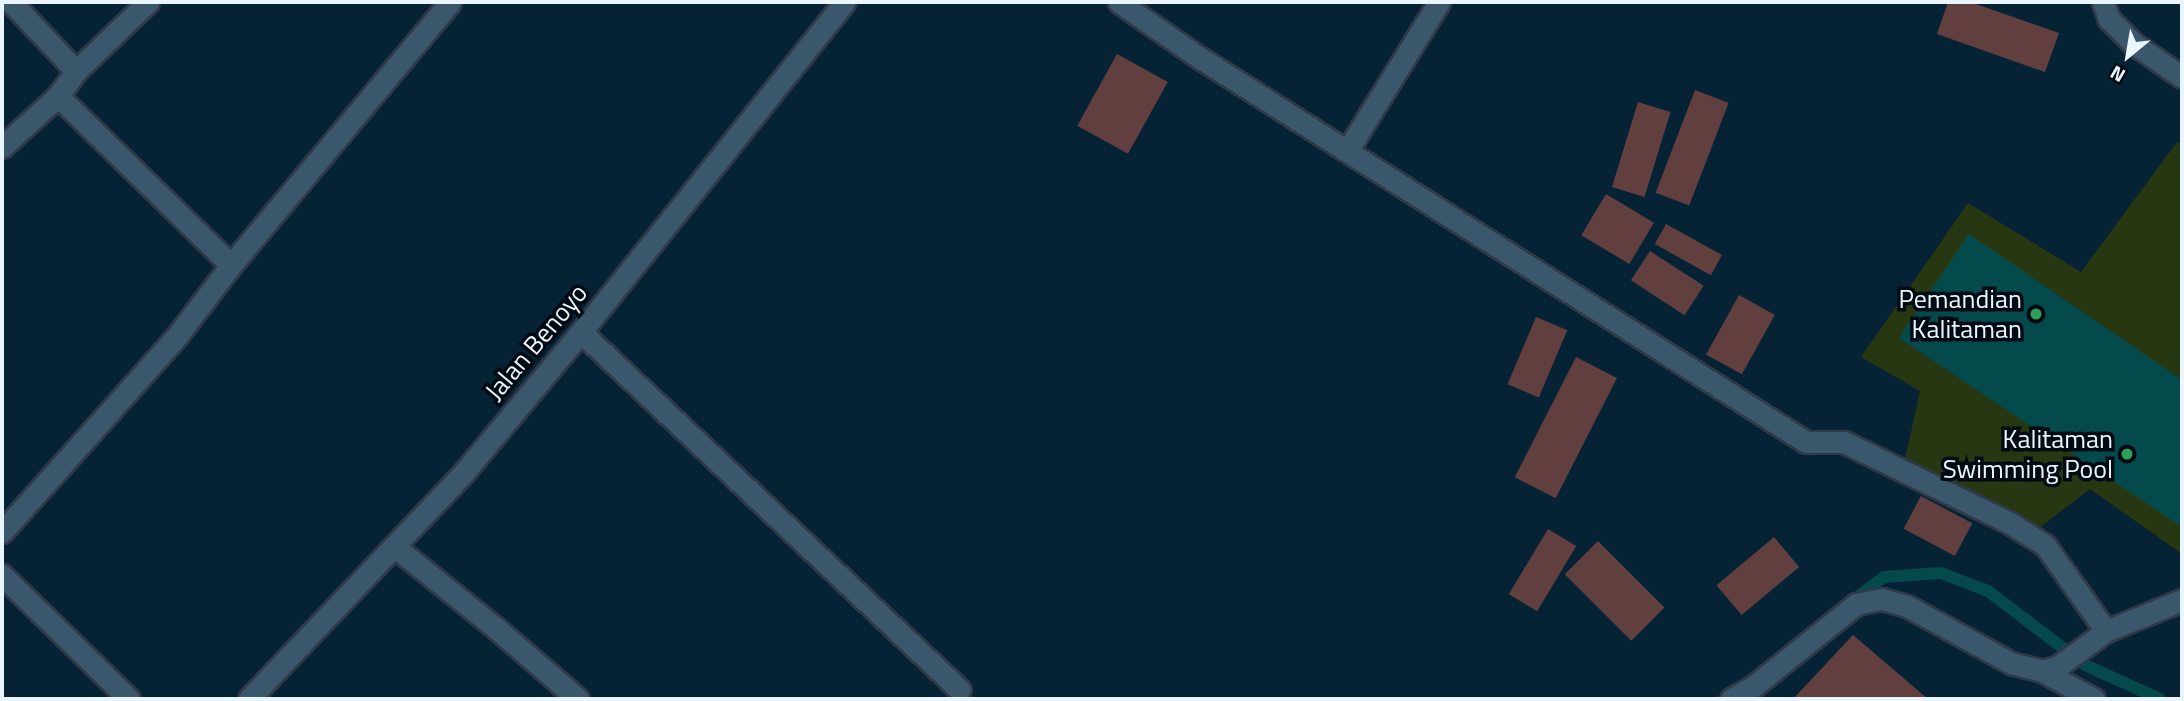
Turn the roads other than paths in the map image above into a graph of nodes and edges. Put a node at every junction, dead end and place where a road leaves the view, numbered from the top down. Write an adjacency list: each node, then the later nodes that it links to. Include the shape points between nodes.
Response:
1 (11, 2): 8 (street)
2 (148, 2): 8 (street)
3 (450, 2): 13 (street)
4 (844, 2): 14 (street, Jalan Benoyo)
5 (1119, 2): 12 (street)
6 (1439, 2): 12 (street)
7 (2103, 2): 9 (street, via 2109,19 2134,44)
8 (75, 71): 10 (street)
9 (2182, 76)
10 (58, 96): 11 (street); 13 (street)
11 (2, 147)
12 (1347, 150): 19 (street, via 1806,442 1844,442 2010,523 2045,545)
13 (231, 265): 15 (street, via 177,336)
14 (581, 332): 16 (street, Jalan Benoyo); 21 (street)
15 (2, 532)
16 (395, 547): 23 (street, Jalan Benoyo); 24 (street)
17 (2, 575): 22 (street)
18 (2182, 600): 19 (street)
19 (2106, 631): 20 (street)
20 (2050, 669): 25 (street, via 2011,663 1907,606 1882,599 1856,604); 26 (street)
21 (960, 690)
22 (129, 699)
23 (249, 699)
24 (578, 699)
25 (1731, 699)
26 (2094, 699)

